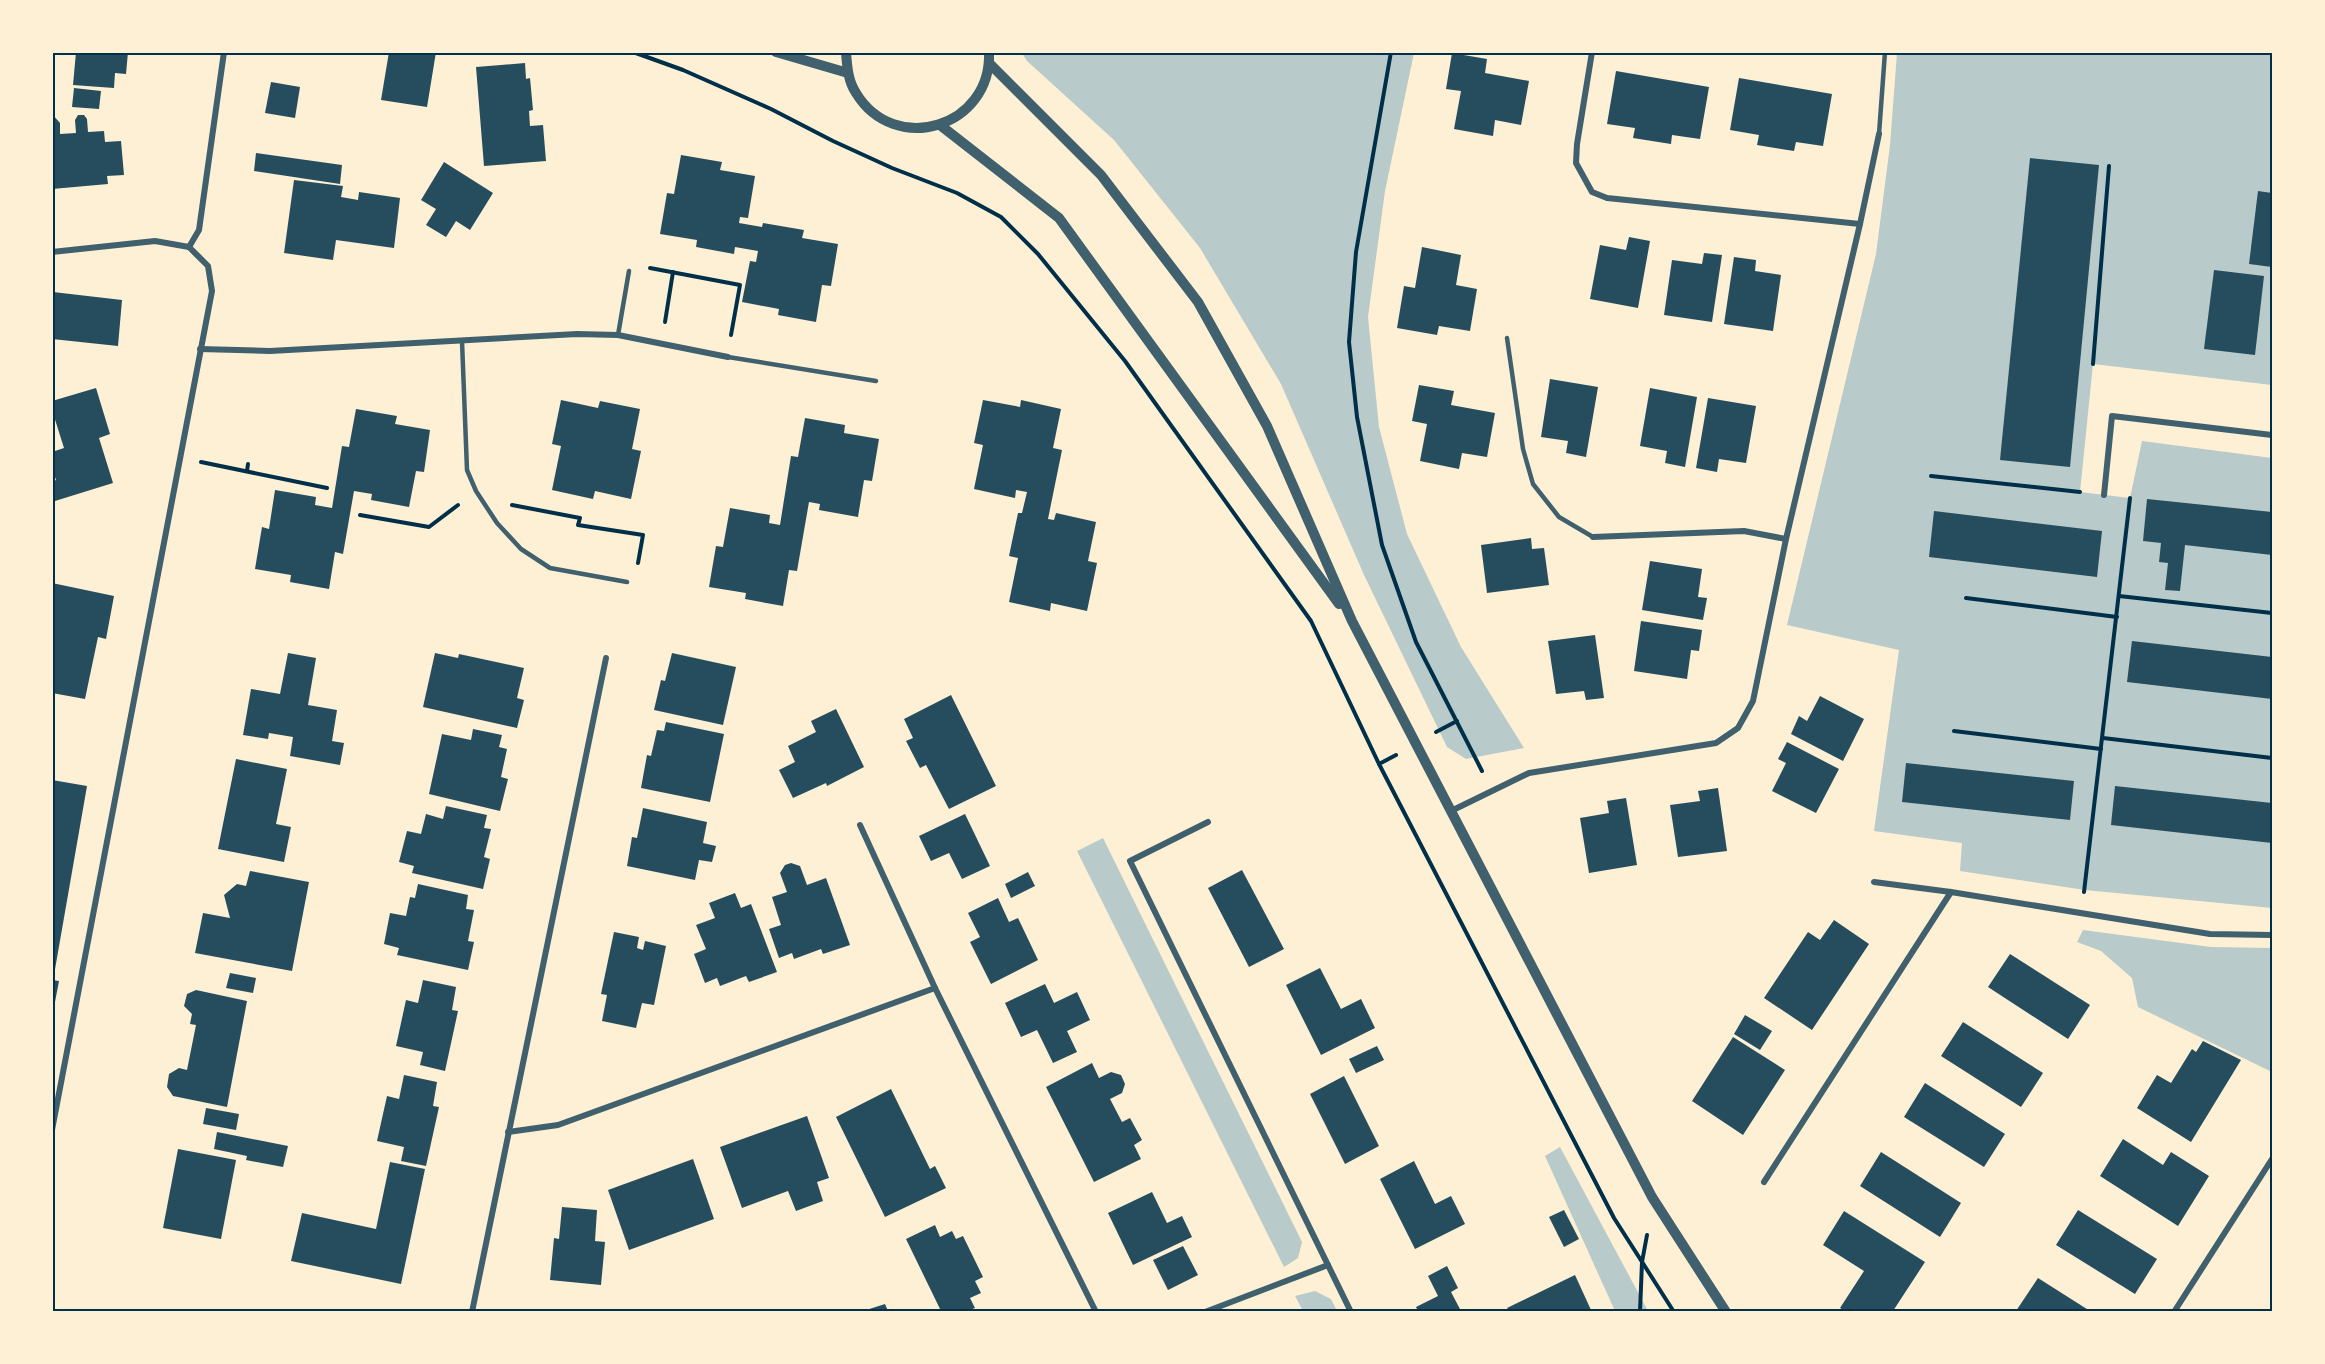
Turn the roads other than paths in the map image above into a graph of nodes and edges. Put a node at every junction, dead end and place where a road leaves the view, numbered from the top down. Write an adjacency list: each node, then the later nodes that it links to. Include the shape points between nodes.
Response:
1 (224, 52): 11 (street, via 199,230)
2 (776, 52): 7 (street)
3 (846, 52): 7 (street)
4 (1592, 52): 10 (street, via 1576,163 1592,192 1607,198)
5 (1885, 52): 9 (lane)
6 (989, 58): 8 (street, via 984,83 974,101 959,116); 25 (street, via 1101,175 1198,302 1267,426)
7 (848, 73): 8 (street, via 855,92 883,120 921,129)
8 (940, 125): 25 (street, via 1059,219)
9 (1879, 135): 10 (street)
10 (1860, 224): 23 (street)
11 (189, 247): 12 (street, via 155,241); 17 (street, via 208,266 212,291)
12 (52, 252)
13 (629, 271): 14 (lane)
14 (618, 335): 16 (street); 18 (street)
15 (1507, 338): 22 (lane, via 1521,438 1533,484 1559,517)
16 (462, 341): 17 (street, via 270,351); 24 (lane, via 467,470 497,523 521,549 550,568)
17 (200, 349): 34 (street)
18 (728, 357): 19 (lane)
19 (876, 381)
20 (2272, 435): 21 (street, via 2112,416)
21 (2104, 495)
22 (1593, 537): 23 (street, via 1744,531)
23 (1786, 540): 27 (street, via 1753,701 1738,729 1716,743 1529,772)
24 (627, 582)
25 (1352, 621): 27 (street)
26 (606, 658): 35 (street)
27 (1451, 811): 43 (street, via 1652,1197)
28 (1208, 822): 38 (street, via 1130,861)
29 (861, 825): 33 (street)
30 (1874, 882): 31 (street)
31 (1951, 892): 32 (street, via 2210,934); 37 (street)
32 (2272, 935)
33 (935, 988): 35 (street, via 558,1125); 40 (street)
34 (52, 1130)
35 (508, 1132): 39 (street)
36 (2272, 1159): 44 (street)
37 (1764, 1182)
38 (1328, 1265): 41 (street); 42 (street)
39 (472, 1311)
40 (1096, 1311)
41 (1205, 1311)
42 (1351, 1311)
43 (1726, 1311)
44 (2174, 1311)

